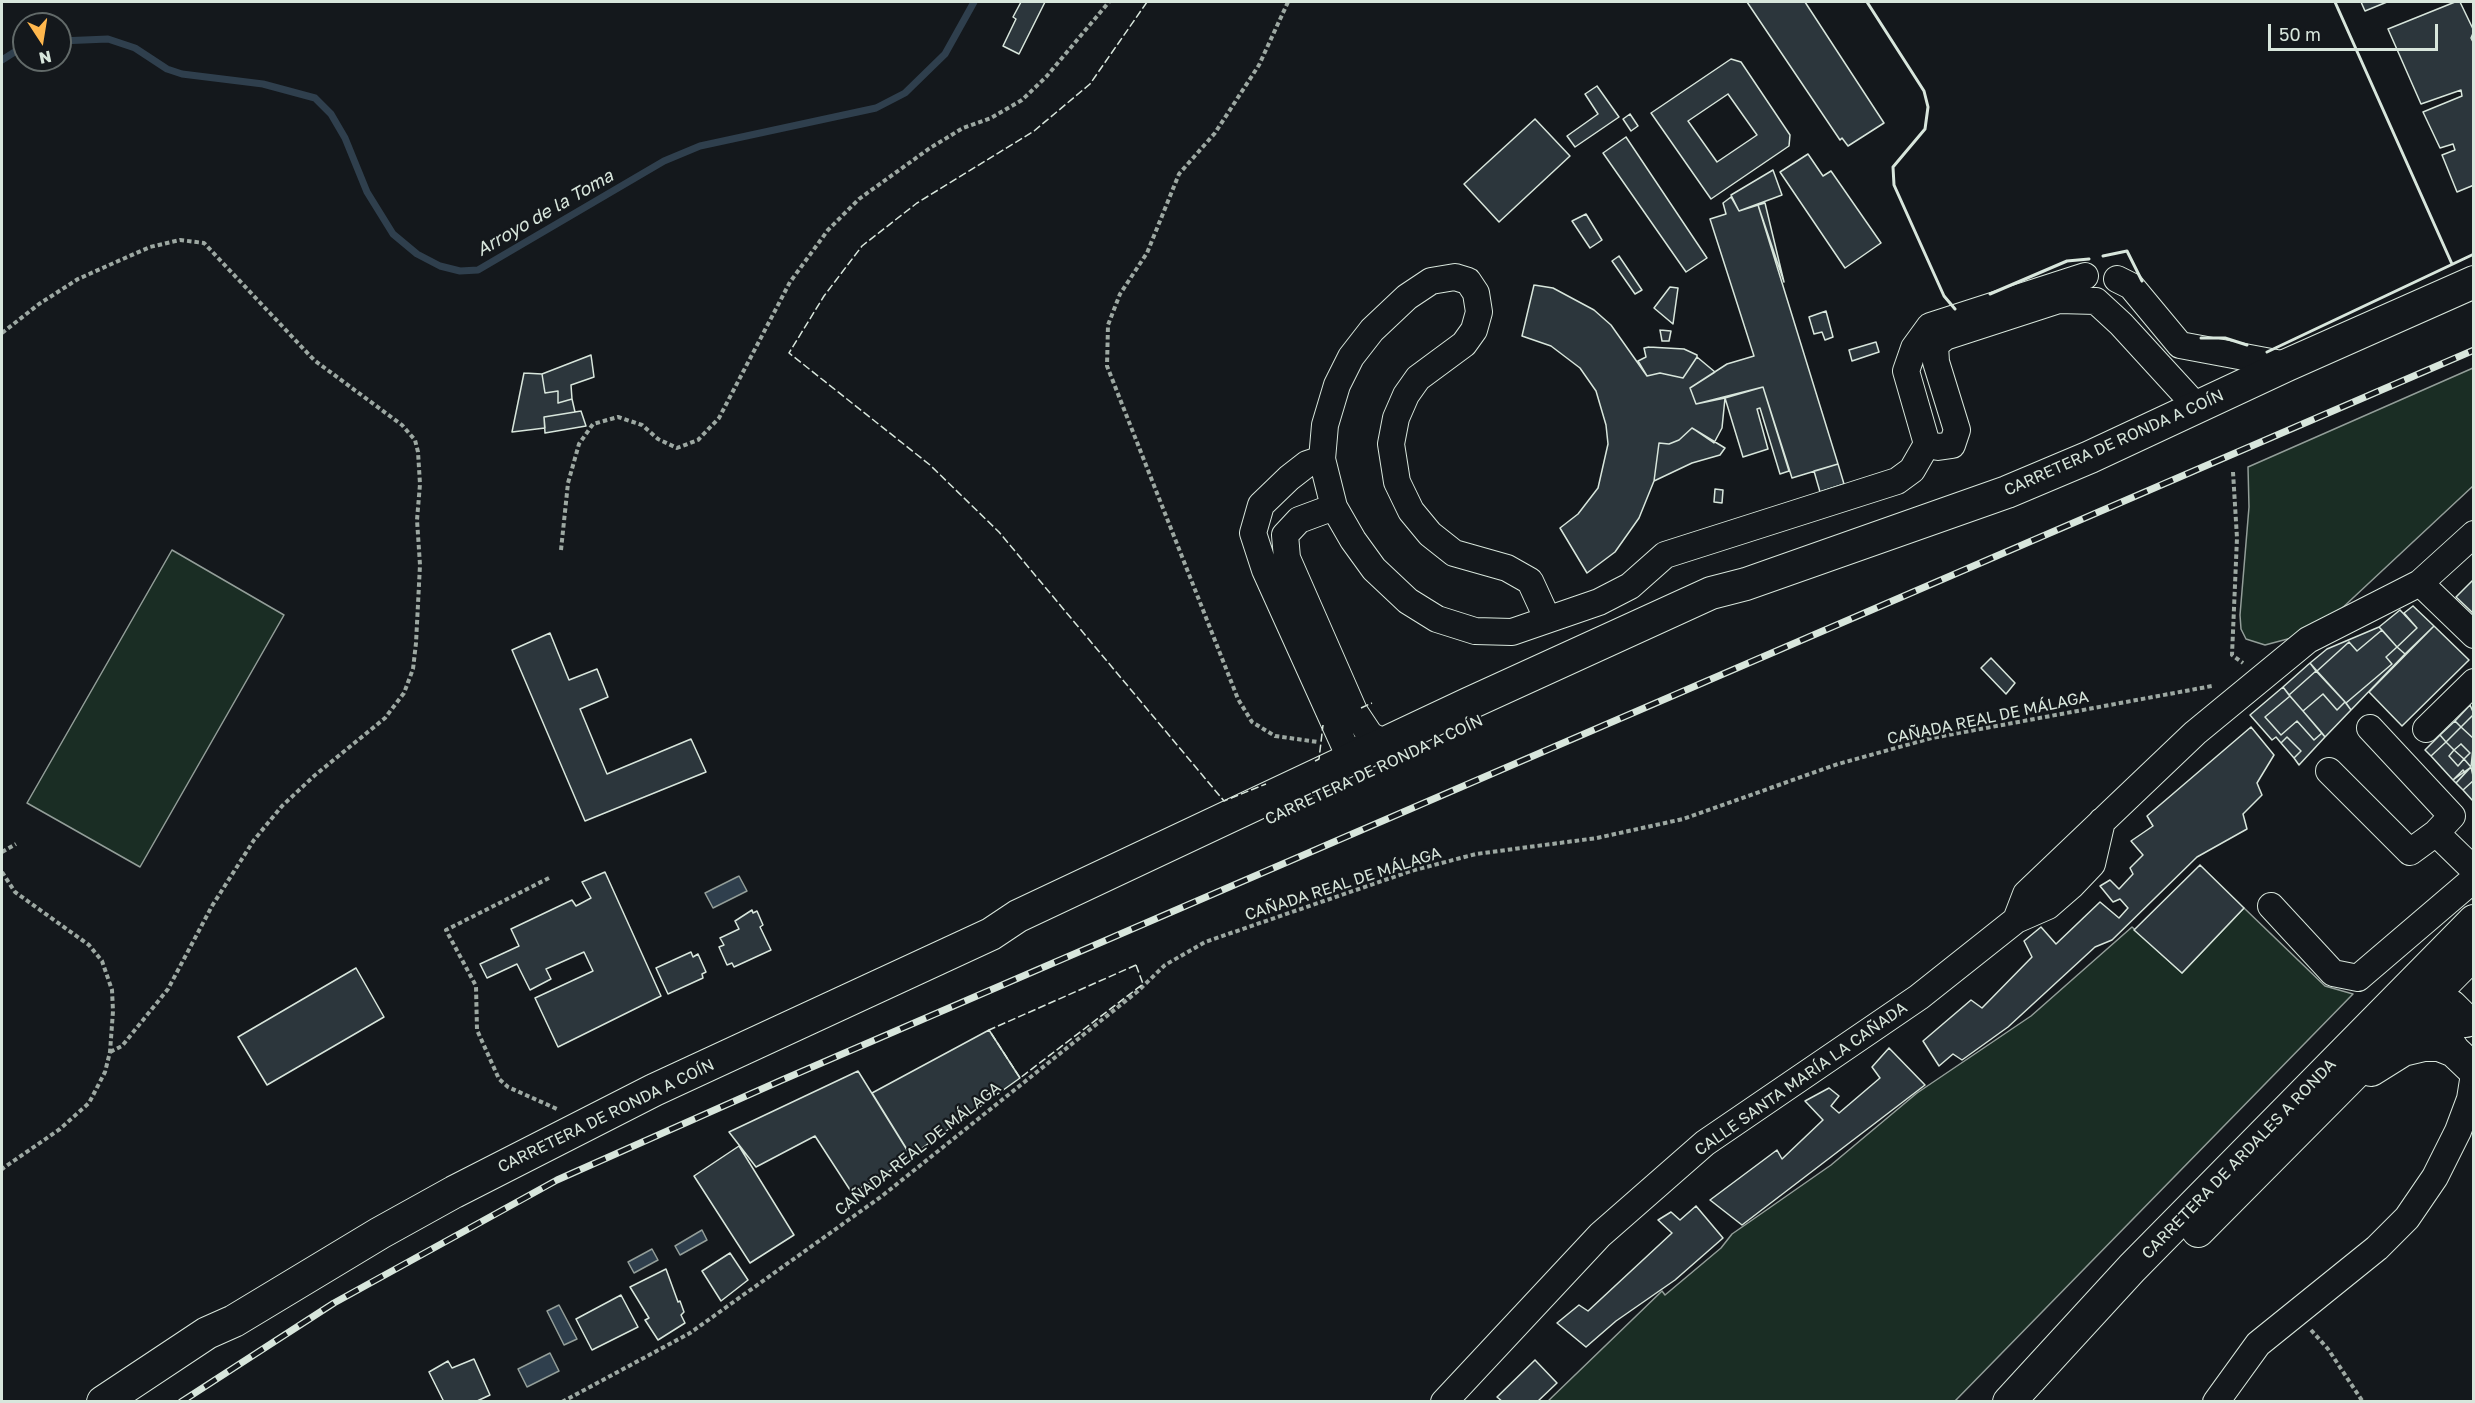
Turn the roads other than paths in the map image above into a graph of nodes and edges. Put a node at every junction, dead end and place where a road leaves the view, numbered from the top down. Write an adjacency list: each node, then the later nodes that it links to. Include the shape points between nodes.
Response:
1 (2085, 276): 2 (street, via 2091,270 2103,268 2111,270); 4 (street, via 2085,291); 7 (street, via 1930,326 1914,348 1906,371)
2 (2117, 279): 4 (street, via 2117,292 2112,298); 5 (street, via 2131,286 2180,345)
3 (2474, 282): 5 (main road, CARRETERA DE RONDA A COÍN)
4 (2096, 302): 6 (street); 7 (street, via 2059,300 1945,337 1935,345 1936,362 1957,430 1952,444)
5 (2287, 364): 6 (main road, CARRETERA DE RONDA A COÍN)
6 (2197, 407): 12 (main road, CARRETERA DE RONDA A COÍN, via 2007,492)
7 (1927, 444): 13 (street, via 1912,470 1897,481 1665,555 1630,586 1599,602)
8 (1322, 459): 9 (street); 13 (street, via 1325,425 1336,385 1371,330 1431,281 1455,277 1468,281 1476,293 1479,312 1474,330 1464,344 1418,378 1396,418 1391,444 1397,482 1411,511 1430,534 1454,553 1507,568 1530,581); 19 (street, via 1289,477 1261,506 1253,533 1265,570)
9 (1334, 507): 13 (street, via 1374,569 1408,601 1437,619 1475,631 1512,632); 19 (street, via 1299,520 1285,535 1287,558 1354,711)
10 (2474, 534): 11 (street, CALLE SANTA MARÍA LA CAÑADA)
11 (2420, 583): 14 (street); 37 (street, CALLE SANTA MARÍA LA CAÑADA, via 2308,640 2261,677 2195,733 2026,894 2016,920 1919,997 1705,1143 1600,1235)
12 (1746, 584): 17 (main road, CARRETERA DE RONDA A COÍN, via 1596,664); 19 (main road, CARRETERA DE RONDA A COÍN, via 1711,593)
13 (1547, 618)
14 (2474, 635)
15 (2474, 682): 18 (street)
16 (2370, 728): 22 (street, via 2452,816)
17 (1462, 729): 19 (main road, via 1422,736 1375,758); 21 (main road, CARRETERA DE RONDA A COÍN)
18 (2426, 729)
19 (1357, 747): 21 (main road, via 1353,769 1309,790); 27 (main road, CARRETERA DE RONDA A COÍN, via 1018,916)
20 (2330, 771): 22 (street, via 2410,852)
21 (1292, 810): 27 (main road, CARRETERA DE RONDA A COÍN, via 1035,921)
22 (2436, 833): 23 (street)
23 (2474, 870)
24 (2474, 879): 25 (street, via 2358,978 2332,973)
25 (2271, 906)
26 (2474, 921): 33 (main road, CARRETERA DE ARDALES A RONDA)
27 (991, 934): 34 (main road, CARRETERA DE RONDA A COÍN, via 589,1122 380,1233)
28 (2474, 937): 30 (main road, via 2435,977)
29 (2474, 954): 30 (main road, CARRETERA DE ARDALES A RONDA); 31 (main road, via 2466,989)
30 (2426, 1000): 31 (main road, via 2451,1006); 32 (main road, CARRETERA DE ARDALES A RONDA); 33 (main road, via 2405,1006 2326,1084)
31 (2468, 1052): 32 (main road, via 2424,1045 2403,1050); 40 (street, via 2470,1099 2435,1177 2407,1218 2377,1248 2258,1344)
32 (2346, 1082): 39 (main road, CARRETERA DE ARDALES A RONDA)
33 (2294, 1102): 38 (main road, CARRETERA DE ARDALES A RONDA)
34 (234, 1321): 35 (main road, CARRETERA DE RONDA A COÍN, via 207,1333); 36 (main road, CARRETERA DE RONDA A COÍN)
35 (103, 1401)
36 (127, 1401)
37 (1444, 1401)
38 (2009, 1401)
39 (2028, 1401)
40 (2216, 1401)

